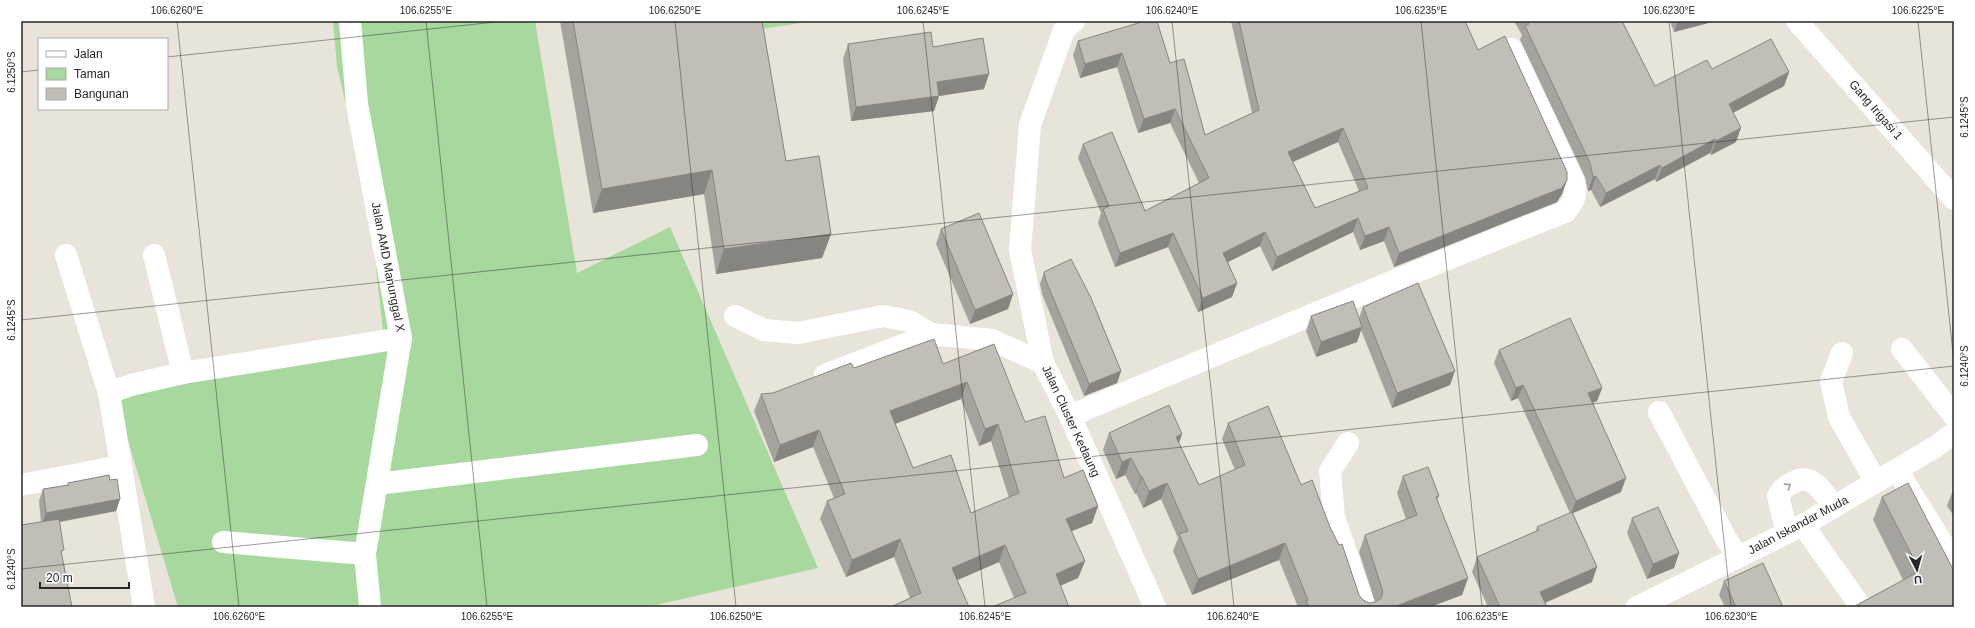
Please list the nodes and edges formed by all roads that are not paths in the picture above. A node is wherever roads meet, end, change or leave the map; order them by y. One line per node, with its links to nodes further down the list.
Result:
1 (350, 21): 10 (street, Jalan AMD Manunggal X)
2 (1074, 21): 13 (street, Jalan Cluster Kedaung)
3 (1797, 21): 5 (street, Gang Irigasi 1)
4 (1512, 49): 18 (street)
5 (1954, 199)
6 (66, 255): 16 (street)
7 (154, 255): 14 (street)
8 (735, 316): 9 (street)
9 (931, 334): 13 (street); 15 (street)
10 (402, 338): 14 (street); 26 (street, Jalan AMD Manunggal X)
11 (1902, 349): 19 (street)
12 (1842, 353): 25 (street)
13 (1043, 363): 18 (street, Jalan Cluster Kedaung)
14 (183, 373): 16 (street)
15 (806, 382)
16 (109, 393): 23 (street)
17 (1659, 412): 32 (street)
18 (1070, 416): 36 (street, Jalan Cluster Kedaung)
19 (1954, 416)
20 (1954, 433): 24 (street, Jalan Iskandar Muda)
21 (1348, 443): 37 (street)
22 (697, 445): 26 (street)
23 (122, 466): 27 (street); 34 (street)
24 (1897, 470): 25 (street, Jalan Iskandar Muda); 33 (street)
25 (1876, 482): 28 (street, Jalan Iskandar Muda)
26 (376, 484): 31 (street, Jalan AMD Manunggal X)
27 (21, 486)
28 (1834, 507): 29 (street, Jalan Iskandar Muda); 29 (street, one-way to 28)
29 (1795, 529): 32 (street, Jalan Iskandar Muda); 39 (street)
30 (222, 542): 31 (street)
31 (364, 554): 35 (street, Jalan AMD Manunggal X)
32 (1738, 557): 38 (street, Jalan Iskandar Muda)
33 (1954, 562)
34 (144, 607)
35 (370, 607)
36 (1155, 607)
37 (1365, 607)
38 (1637, 607)
39 (1861, 607)

